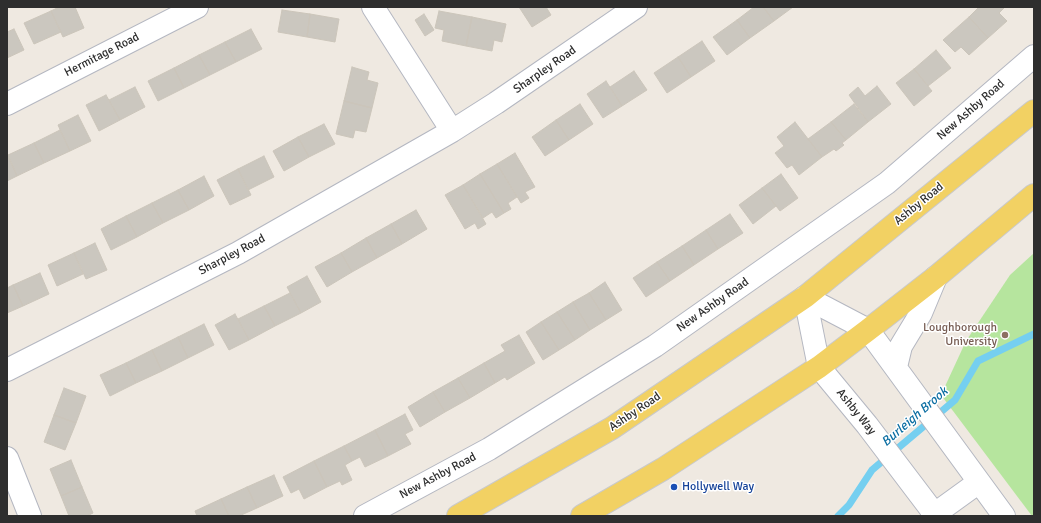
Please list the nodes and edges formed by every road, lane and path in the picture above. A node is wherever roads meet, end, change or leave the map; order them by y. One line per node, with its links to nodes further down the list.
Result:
1 (196, 7): 5 (street, Hermitage Road)
2 (373, 7): 7 (street)
3 (636, 7): 7 (street, Sharpley Road)
4 (1034, 56): 19 (street, New Ashby Road)
5 (7, 104)
6 (1034, 111): 10 (main road, Ashby Road)
7 (452, 131): 14 (street, Sharpley Road)
8 (1034, 194): 9 (main road)
9 (936, 277): 11 (main road); 13 (street)
10 (805, 297): 11 (street); 12 (street); 20 (main road, Ashby Road)
11 (868, 330): 12 (main road); 13 (street)
12 (819, 366): 18 (street, Ashby Way); 21 (main road)
13 (896, 367): 16 (street)
14 (7, 370)
15 (7, 458): 17 (street)
16 (978, 482): 18 (street); 22 (street)
17 (30, 515)
18 (934, 515)
19 (365, 516)
20 (458, 516)
21 (582, 516)
22 (1004, 516)

